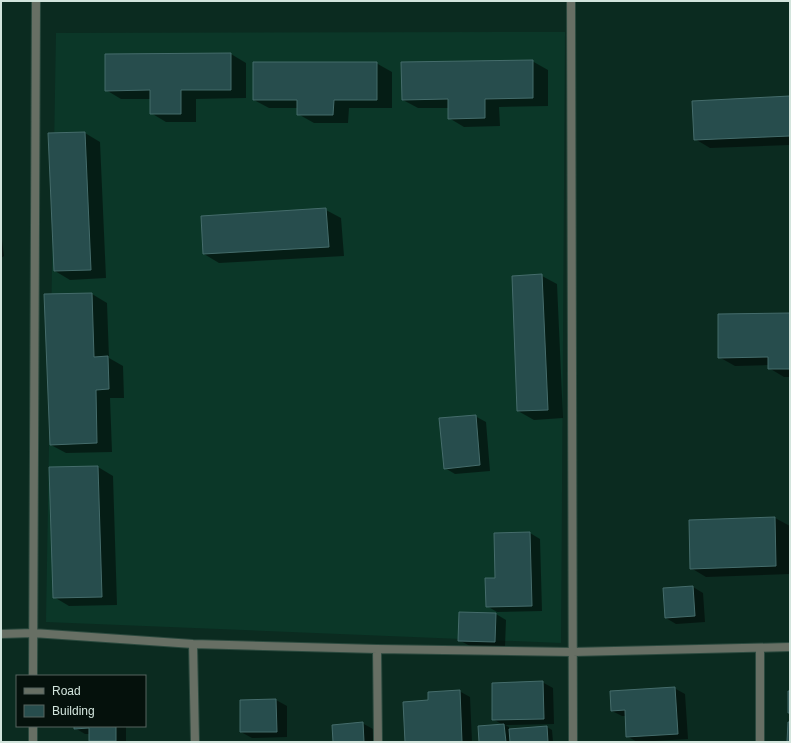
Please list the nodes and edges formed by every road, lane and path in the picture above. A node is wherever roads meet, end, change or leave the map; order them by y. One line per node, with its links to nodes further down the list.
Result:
1 (36, 1): 3 (street)
2 (571, 1): 9 (street)
3 (33, 633): 4 (street); 5 (street); 10 (street)
4 (1, 634)
5 (193, 644): 8 (street); 13 (street)
6 (790, 647): 7 (street)
7 (760, 648): 9 (street); 16 (street)
8 (377, 650): 9 (street); 14 (street)
9 (572, 652): 15 (street)
10 (33, 675)
11 (33, 727): 12 (street)
12 (33, 742)
13 (195, 742)
14 (378, 742)
15 (573, 742)
16 (760, 742)

